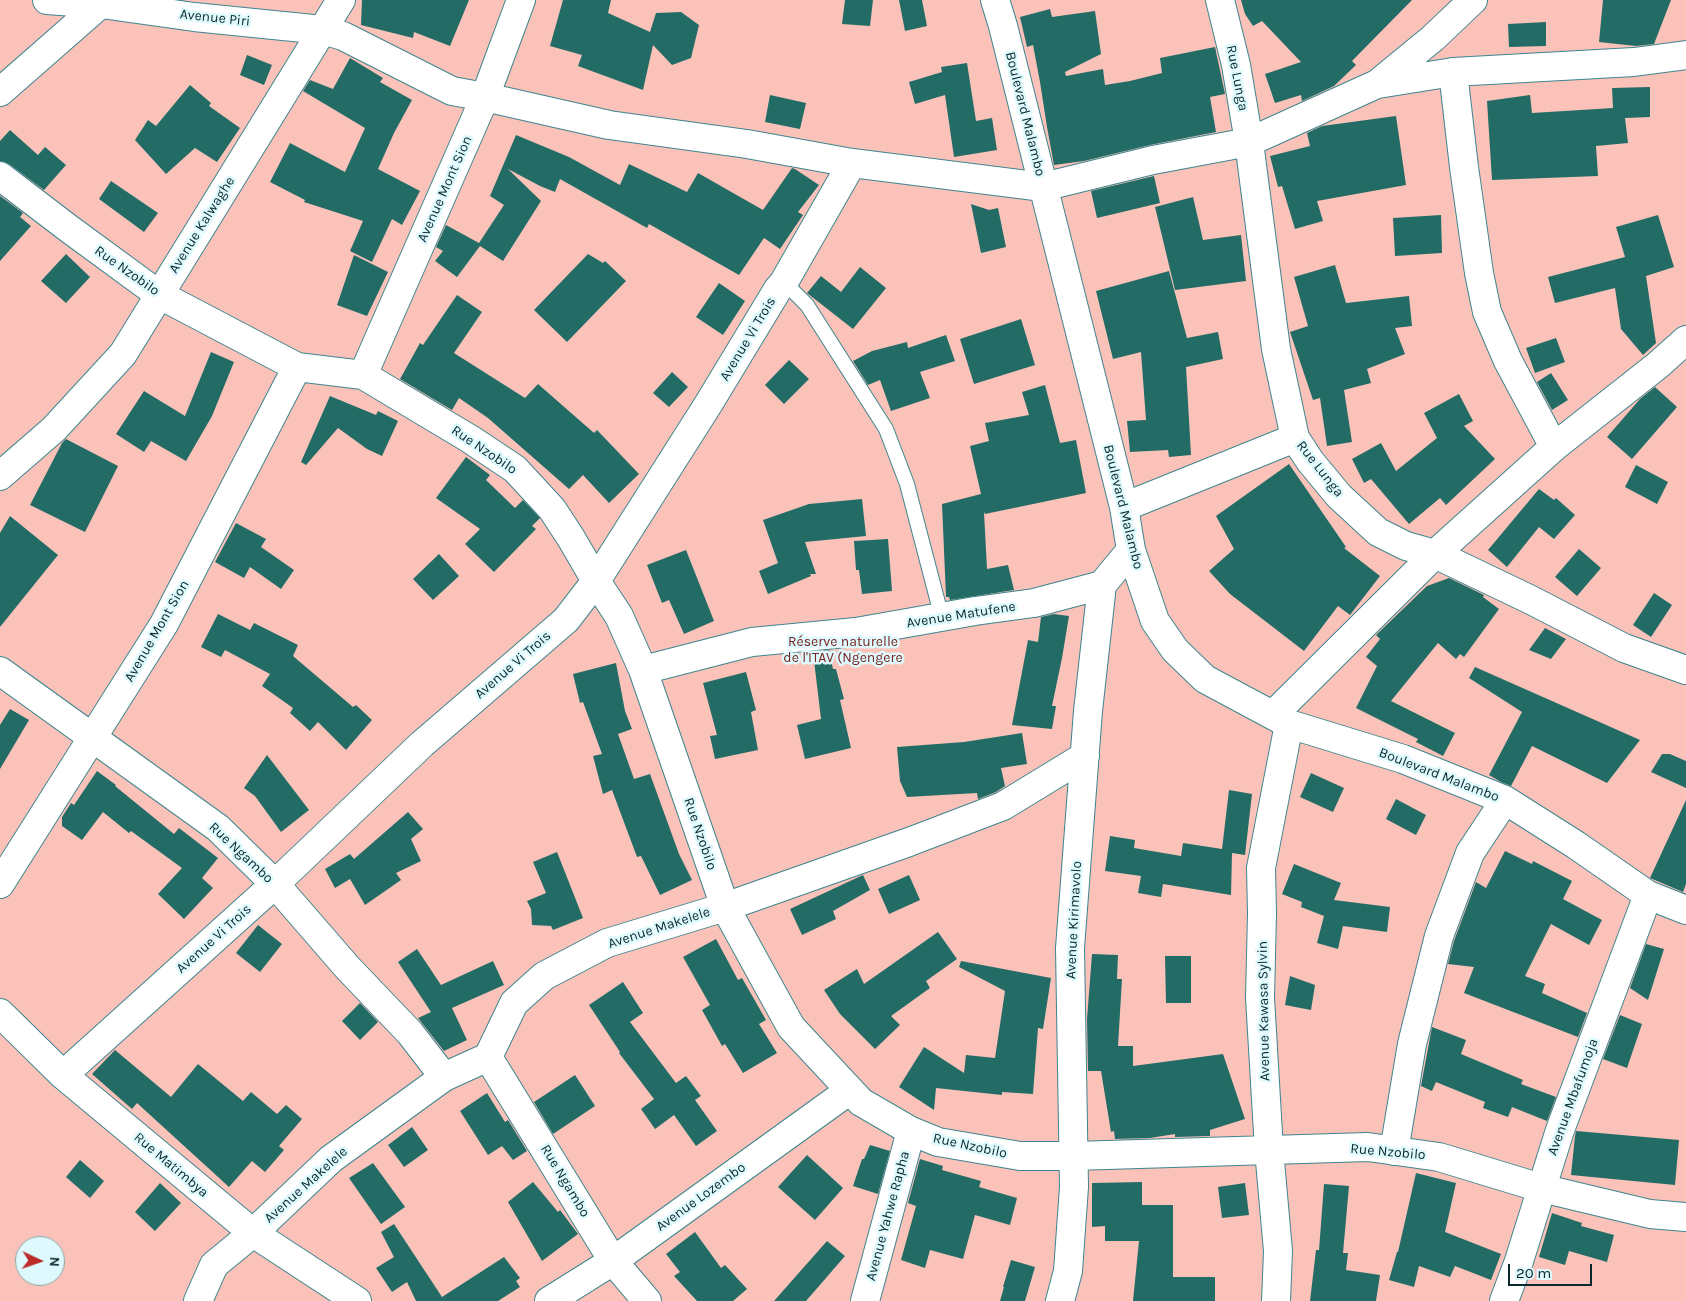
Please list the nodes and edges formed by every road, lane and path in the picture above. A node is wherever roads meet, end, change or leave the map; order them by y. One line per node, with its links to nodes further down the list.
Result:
1 (47, 0): 7 (street, Avenue Piri)
2 (340, 0): 8 (street, Avenue Kalwaghe)
3 (521, 0): 13 (street, Avenue Mont Sion)
4 (995, 0): 17 (street, Boulevard Malambo)
5 (1220, 0): 14 (street, Rue Lunga)
6 (1473, 0): 11 (street)
7 (103, 1): 8 (street, Avenue Piri); 12 (street)
8 (323, 30): 13 (street, Avenue Piri); 19 (street, Avenue Kalwaghe)
9 (1686, 56): 10 (street)
10 (1453, 72): 11 (street); 24 (street)
11 (1377, 84): 14 (street)
12 (0, 92)
13 (485, 97): 15 (street, Avenue Piri); 22 (street, Avenue Mont Sion)
14 (1249, 142): 17 (street); 23 (street, Rue Lunga)
15 (852, 162): 17 (street, Avenue Piri); 18 (street, Avenue Vi Trois)
16 (0, 176): 19 (street, Rue Nzobilo)
17 (1043, 187): 26 (street, Boulevard Malambo)
18 (784, 282): 29 (street, Avenue Vi Trois); 31 (lane)
19 (158, 294): 21 (street, Rue Nzobilo); 25 (street, Avenue Kalwaghe)
20 (1686, 340): 24 (street)
21 (296, 367): 22 (street, Rue Nzobilo); 36 (street, Avenue Mont Sion)
22 (363, 375): 29 (street, Rue Nzobilo)
23 (1295, 438): 26 (street); 28 (street, Rue Lunga)
24 (1554, 447): 28 (street)
25 (0, 476)
26 (1124, 508): 27 (street, Boulevard Malambo)
27 (1131, 550): 30 (street); 35 (street, Boulevard Malambo)
28 (1435, 554): 33 (street, Rue Lunga); 35 (street)
29 (596, 581): 32 (street, Rue Nzobilo); 40 (street, Avenue Vi Trois)
30 (1102, 584): 31 (street, Avenue Matufene); 37 (street, Avenue Kirimavolo)
31 (942, 618): 32 (street, Avenue Matufene)
32 (643, 670): 42 (street, Rue Nzobilo)
33 (1686, 670)
34 (0, 672): 36 (street, Rue Ngambo)
35 (1281, 720): 38 (street, Boulevard Malambo); 50 (street, Avenue Kawasa Sylvin)
36 (93, 737): 39 (street, Avenue Mont Sion); 40 (street, Rue Ngambo)
37 (1085, 756): 42 (street, Avenue Makelele); 52 (street, Avenue Kirimavolo)
38 (1505, 800): 41 (street, Boulevard Malambo); 51 (street)
39 (0, 884)
40 (275, 884): 46 (street, Avenue Vi Trois); 47 (street, Rue Ngambo)
41 (1648, 895): 43 (street, Boulevard Malambo); 53 (street, Avenue Mbafumoja)
42 (725, 907): 45 (street, Avenue Makelele); 48 (street, Rue Nzobilo)
43 (1686, 910)
44 (0, 1013): 46 (street, Rue Matimbya)
45 (488, 1057): 47 (street, Avenue Makelele); 56 (street, Rue Ngambo)
46 (63, 1075): 55 (street, Rue Matimbya)
47 (444, 1077): 55 (street, Avenue Makelele)
48 (850, 1090): 49 (street, Rue Nzobilo); 56 (street, Avenue Lozembo)
49 (911, 1131): 52 (street, Rue Nzobilo); 61 (street, Avenue Yahwe Rapha)
50 (1269, 1150): 51 (street, Rue Nzobilo); 52 (street, Rue Nzobilo); 63 (street, Avenue Kawasa Sylvin)
51 (1394, 1151): 53 (street, Rue Nzobilo)
52 (1074, 1156): 62 (street, Avenue Kirimavolo)
53 (1541, 1188): 54 (street, Rue Nzobilo); 64 (street, Avenue Mbafumoja)
54 (1686, 1217)
55 (254, 1233): 57 (street, Avenue Makelele); 58 (street, Rue Matimbya)
56 (613, 1260): 59 (street, Avenue Lozembo); 60 (street, Rue Ngambo)
57 (198, 1301)
58 (356, 1301)
59 (549, 1301)
60 (648, 1301)
61 (865, 1301)
62 (1060, 1301)
63 (1276, 1301)
64 (1504, 1301)

